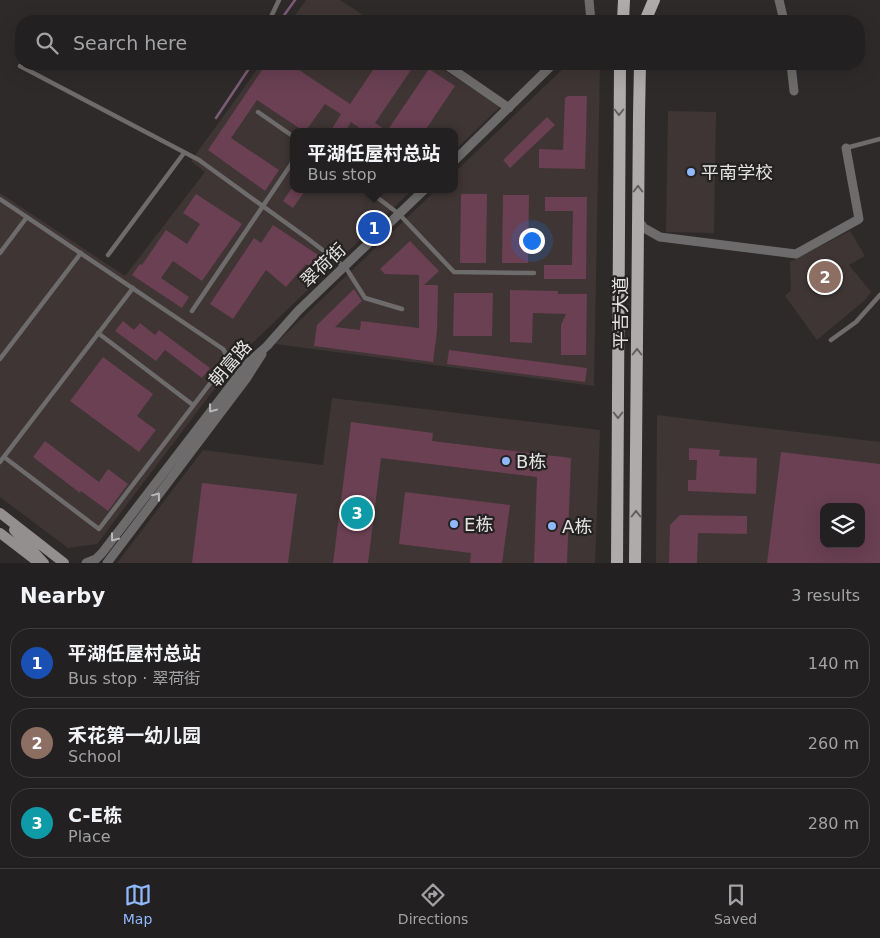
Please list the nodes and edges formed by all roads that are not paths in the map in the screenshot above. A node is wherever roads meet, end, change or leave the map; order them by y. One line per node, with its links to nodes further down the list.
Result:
1 (279, 0): 7 (lane)
2 (589, 0): 8 (street)
3 (624, 0): 9 (main road)
4 (643, 0): 10 (main road)
5 (654, 0): 11 (main road)
6 (779, 0): 12 (street)
7 (272, 15)
8 (591, 15)
9 (623, 15)
10 (644, 15)
11 (647, 15)
12 (783, 15)
13 (28, 70): 25 (lane)
14 (454, 70): 20 (street)
15 (548, 70): 20 (street)
16 (620, 70): 60 (main road, 平吉大道, one-way to 60)
17 (640, 70): 34 (main road, 平吉大道, one-way to 17)
18 (791, 70): 19 (street)
19 (794, 91)
20 (509, 108): 26 (street)
21 (258, 112): 22 (lane)
22 (290, 134)
23 (880, 139): 24 (lane)
24 (846, 148): 35 (street)
25 (184, 153): 31 (lane); 39 (lane)
26 (458, 157)
27 (290, 166): 31 (lane)
28 (371, 193): 32 (lane)
29 (421, 193): 32 (street, 翠荷街)
30 (0, 199): 33 (lane)
31 (263, 206): 40 (lane); 45 (lane)
32 (399, 214): 40 (street, 翠荷街); 41 (lane)
33 (27, 217): 37 (lane); 38 (lane)
34 (638, 220): 35 (street); 36 (main road, 平吉大道)
35 (660, 238): 36 (street)
36 (638, 252): 61 (main road, 平吉大道, one-way to 36)
37 (0, 253)
38 (81, 253): 42 (lane); 49 (lane)
39 (108, 255)
40 (344, 267): 44 (lane); 48 (street, 翠荷街)
41 (534, 273)
42 (133, 288): 46 (lane); 50 (lane)
43 (880, 295): 47 (lane)
44 (402, 309)
45 (192, 311)
46 (98, 333): 50 (lane); 51 (lane)
47 (831, 340)
48 (267, 346): 58 (street, 朝富路, one-way to 58); 59 (street, 朝富路, one-way to 48)
49 (0, 359)
50 (193, 405): 51 (lane)
51 (4, 457): 52 (lane)
52 (0, 462)
53 (0, 514): 55 (main road); 57 (main road)
54 (0, 533): 56 (main road)
55 (65, 562)
56 (39, 563)
57 (44, 563)
58 (86, 563)
59 (107, 563)
60 (617, 563)
61 (635, 563)

